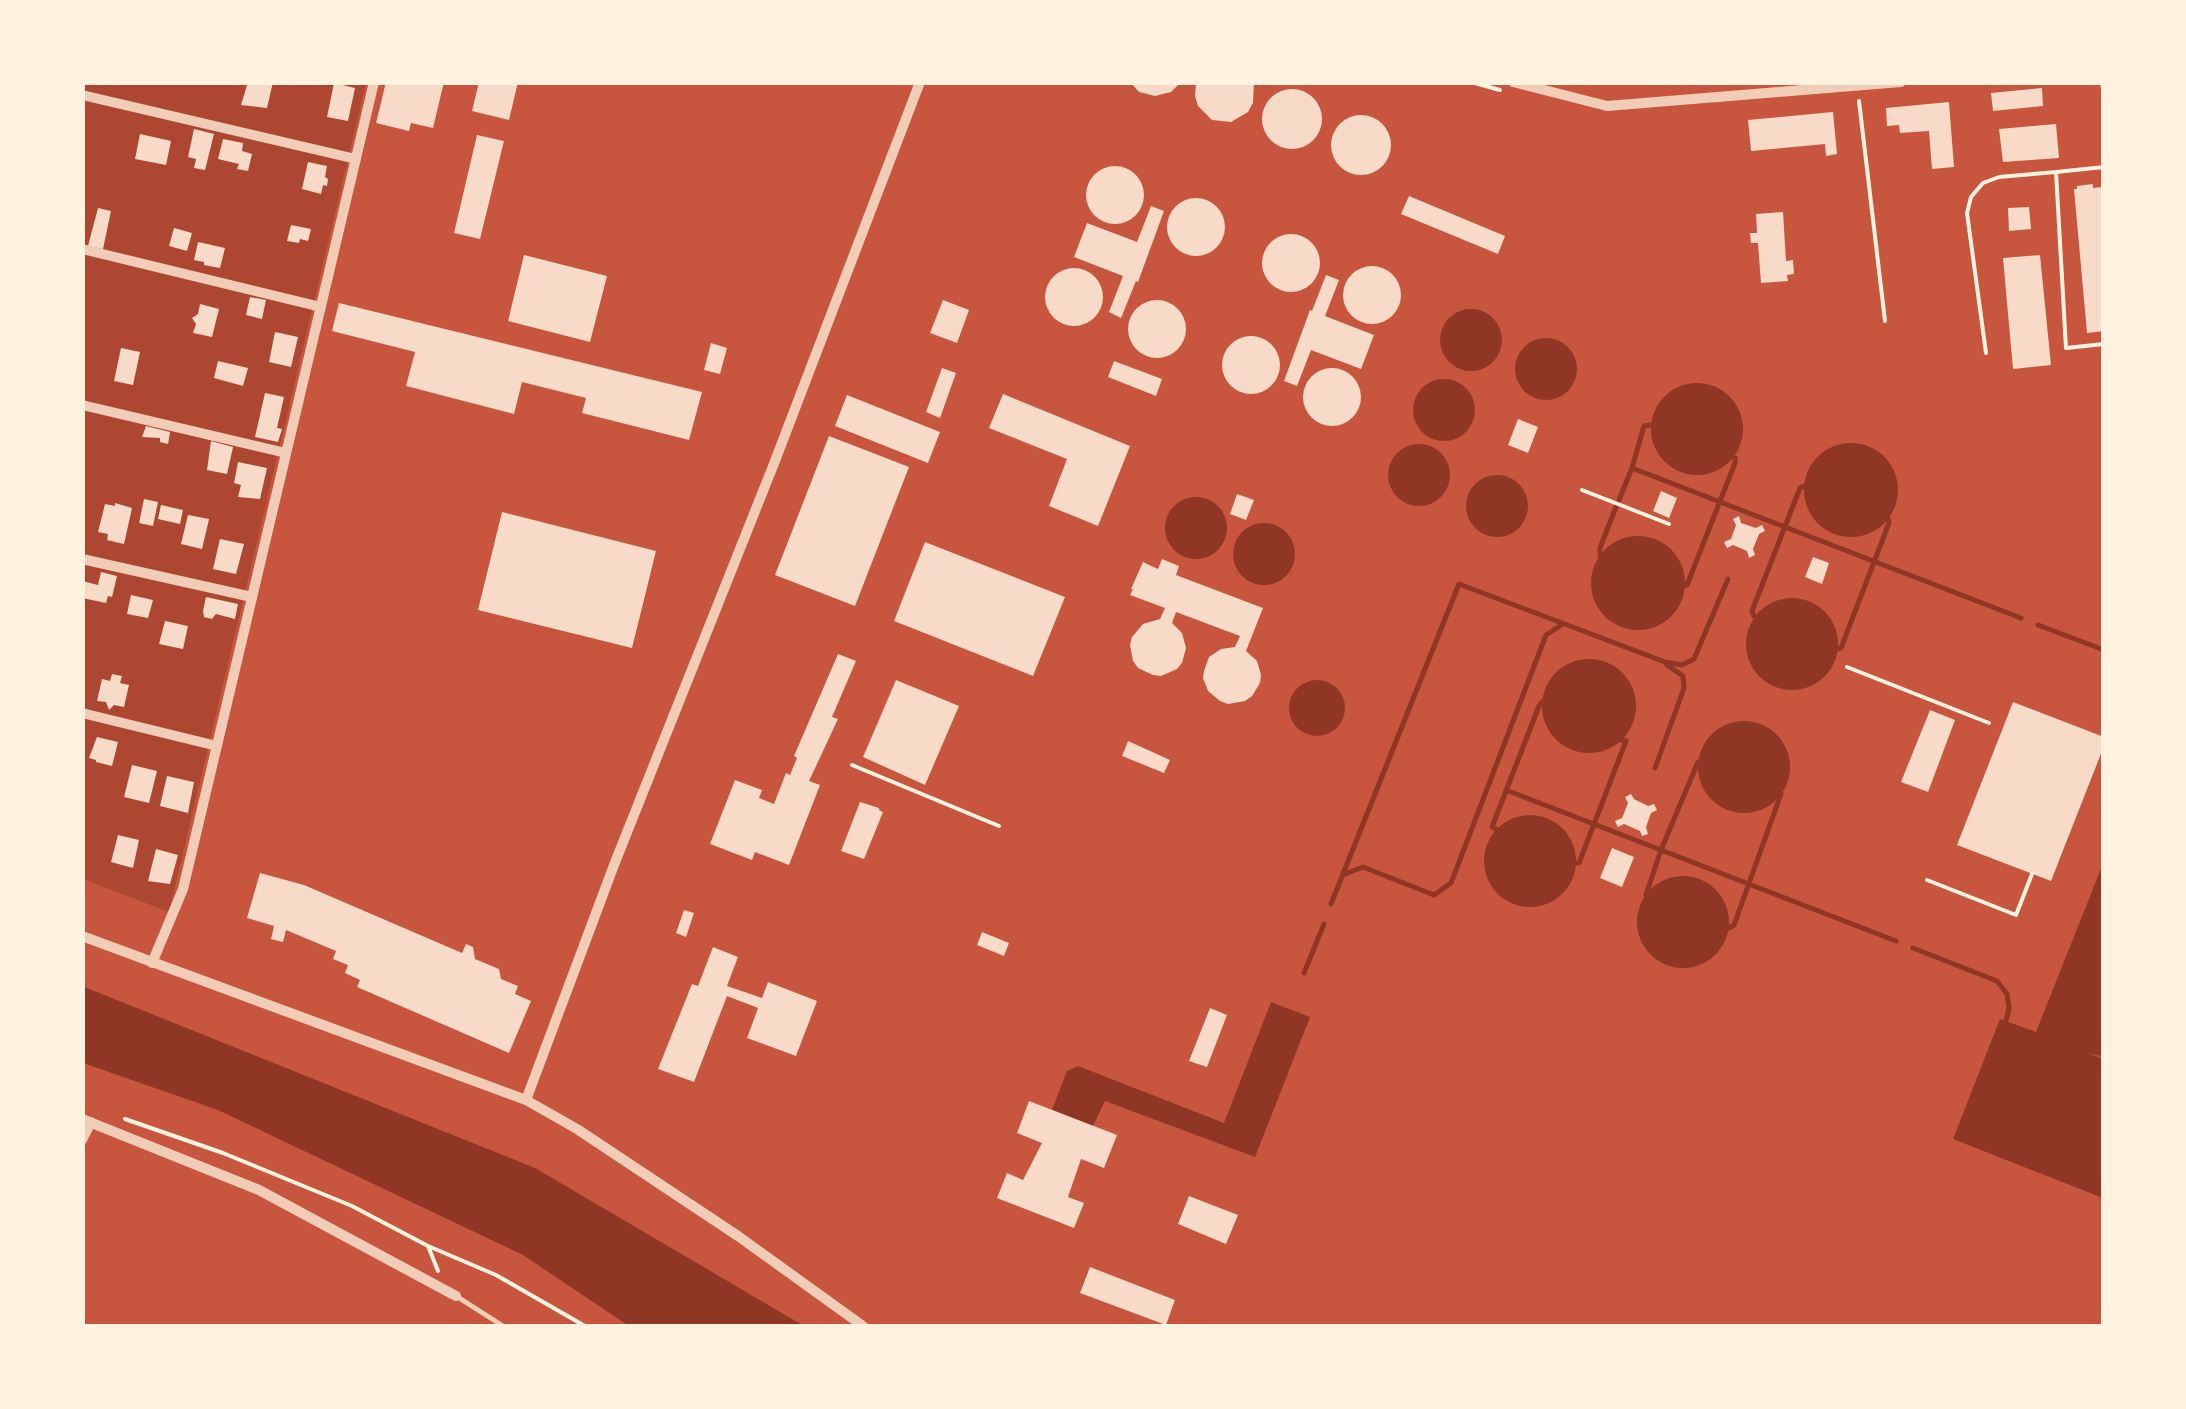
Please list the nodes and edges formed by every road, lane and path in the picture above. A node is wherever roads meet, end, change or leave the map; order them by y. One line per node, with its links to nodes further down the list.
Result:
1 (374, 82): 9 (street)
2 (920, 82): 33 (street)
3 (1513, 82): 6 (street)
4 (1901, 82): 6 (street)
5 (2102, 82): 8 (path)
6 (1857, 86): 14 (path)
7 (82, 95): 9 (street)
8 (2104, 96)
9 (356, 159): 13 (street)
10 (2104, 167): 11 (path)
11 (2056, 172): 15 (path); 16 (path)
12 (82, 250): 13 (street)
13 (320, 307): 18 (street)
14 (1885, 320)
15 (2104, 344)
16 (1986, 353)
17 (82, 405): 18 (street)
18 (286, 453): 22 (street)
19 (1582, 490): 20 (path)
20 (1669, 524)
21 (82, 559): 22 (street)
22 (252, 597): 26 (street)
23 (1847, 667): 25 (path)
24 (82, 713): 26 (street)
25 (1989, 723)
26 (217, 746): 32 (street)
27 (852, 765): 28 (path)
28 (999, 826)
29 (2032, 874): 30 (path)
30 (1927, 880)
31 (82, 936): 32 (street)
32 (152, 963): 33 (street)
33 (526, 1100): 41 (street)
34 (118, 1117): 37 (path)
35 (87, 1121): 36 (street); 38 (street)
36 (82, 1140)
37 (428, 1246): 38 (path); 40 (path)
38 (451, 1293): 39 (lane)
39 (503, 1326)
40 (585, 1326)
41 (863, 1326)

